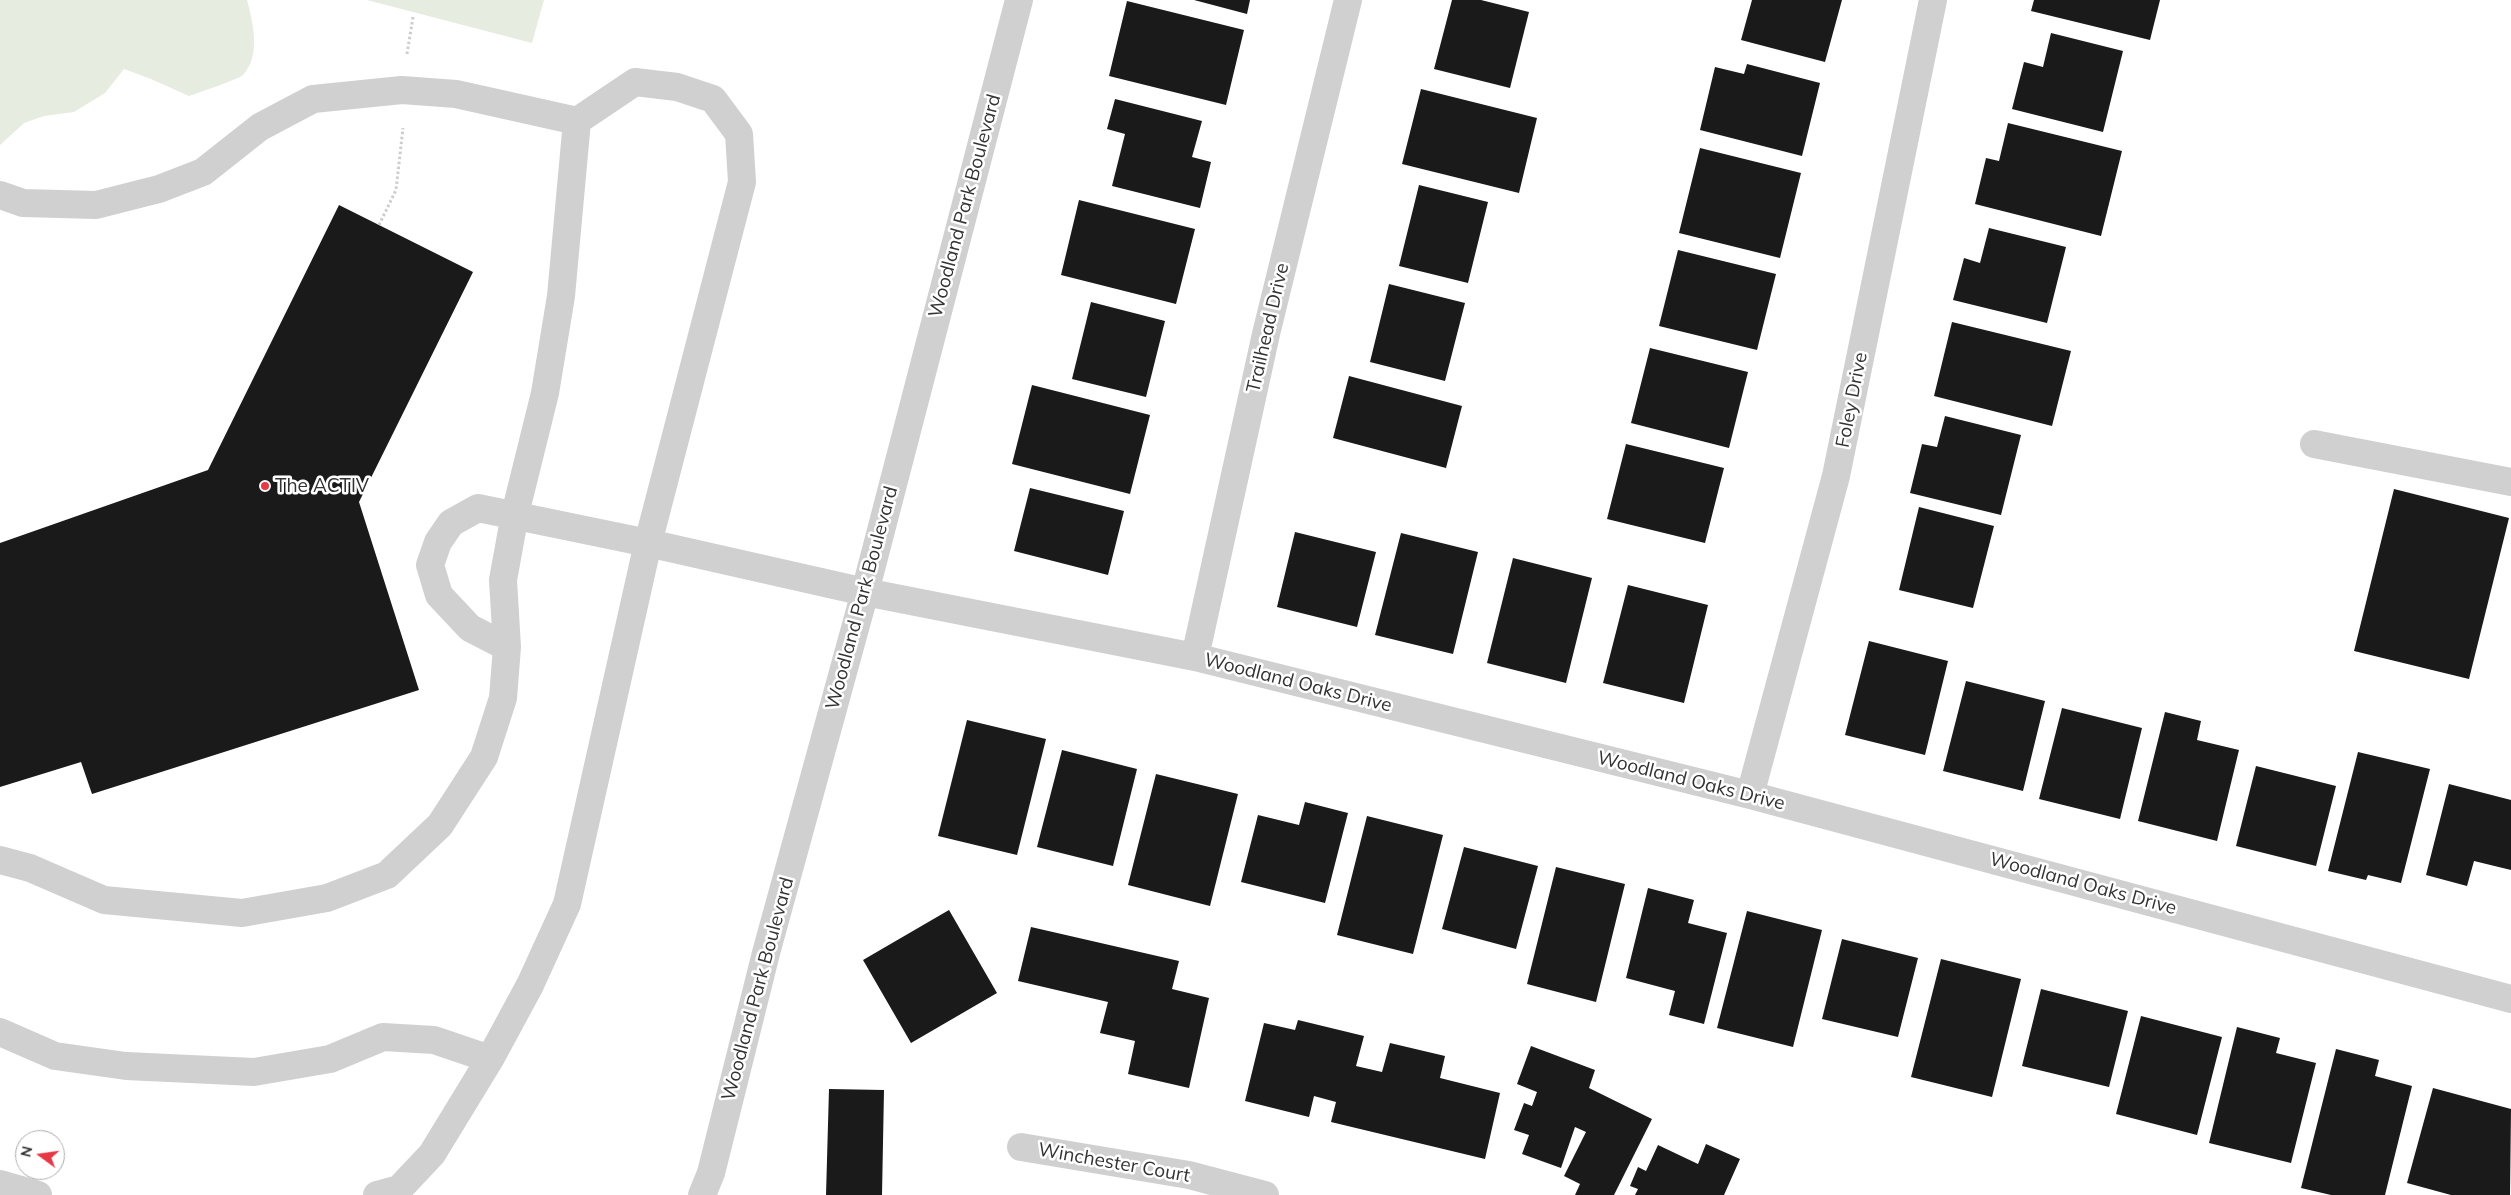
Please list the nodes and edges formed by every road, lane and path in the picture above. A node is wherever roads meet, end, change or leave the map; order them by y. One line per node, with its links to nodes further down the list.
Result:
1 (1018, 0): 10 (street, Woodland Park Boulevard)
2 (1348, 0): 12 (street, Trailhead Drive)
3 (1933, 0): 13 (street, Foley Drive)
4 (577, 121): 5 (street); 8 (street); 9 (street)
5 (0, 195)
6 (2314, 444): 7 (street)
7 (2511, 482)
8 (515, 514): 9 (street, Woodland Oaks Drive); 11 (street); 11 (street, Woodland Oaks Drive)
9 (648, 543): 10 (street, Woodland Oaks Drive); 17 (street)
10 (865, 592): 12 (street, Woodland Oaks Drive); 22 (street, Woodland Park Boulevard)
11 (507, 647): 14 (street)
12 (1195, 657): 13 (street, Woodland Oaks Drive)
13 (1750, 795): 15 (street, Woodland Oaks Drive)
14 (0, 860)
15 (2511, 999)
16 (0, 1032): 17 (street)
17 (490, 1059): 21 (street)
18 (1021, 1147): 23 (street, Winchester Court)
19 (0, 1184): 20 (street)
20 (38, 1195)
21 (377, 1195)
22 (702, 1195)
23 (1265, 1195)

